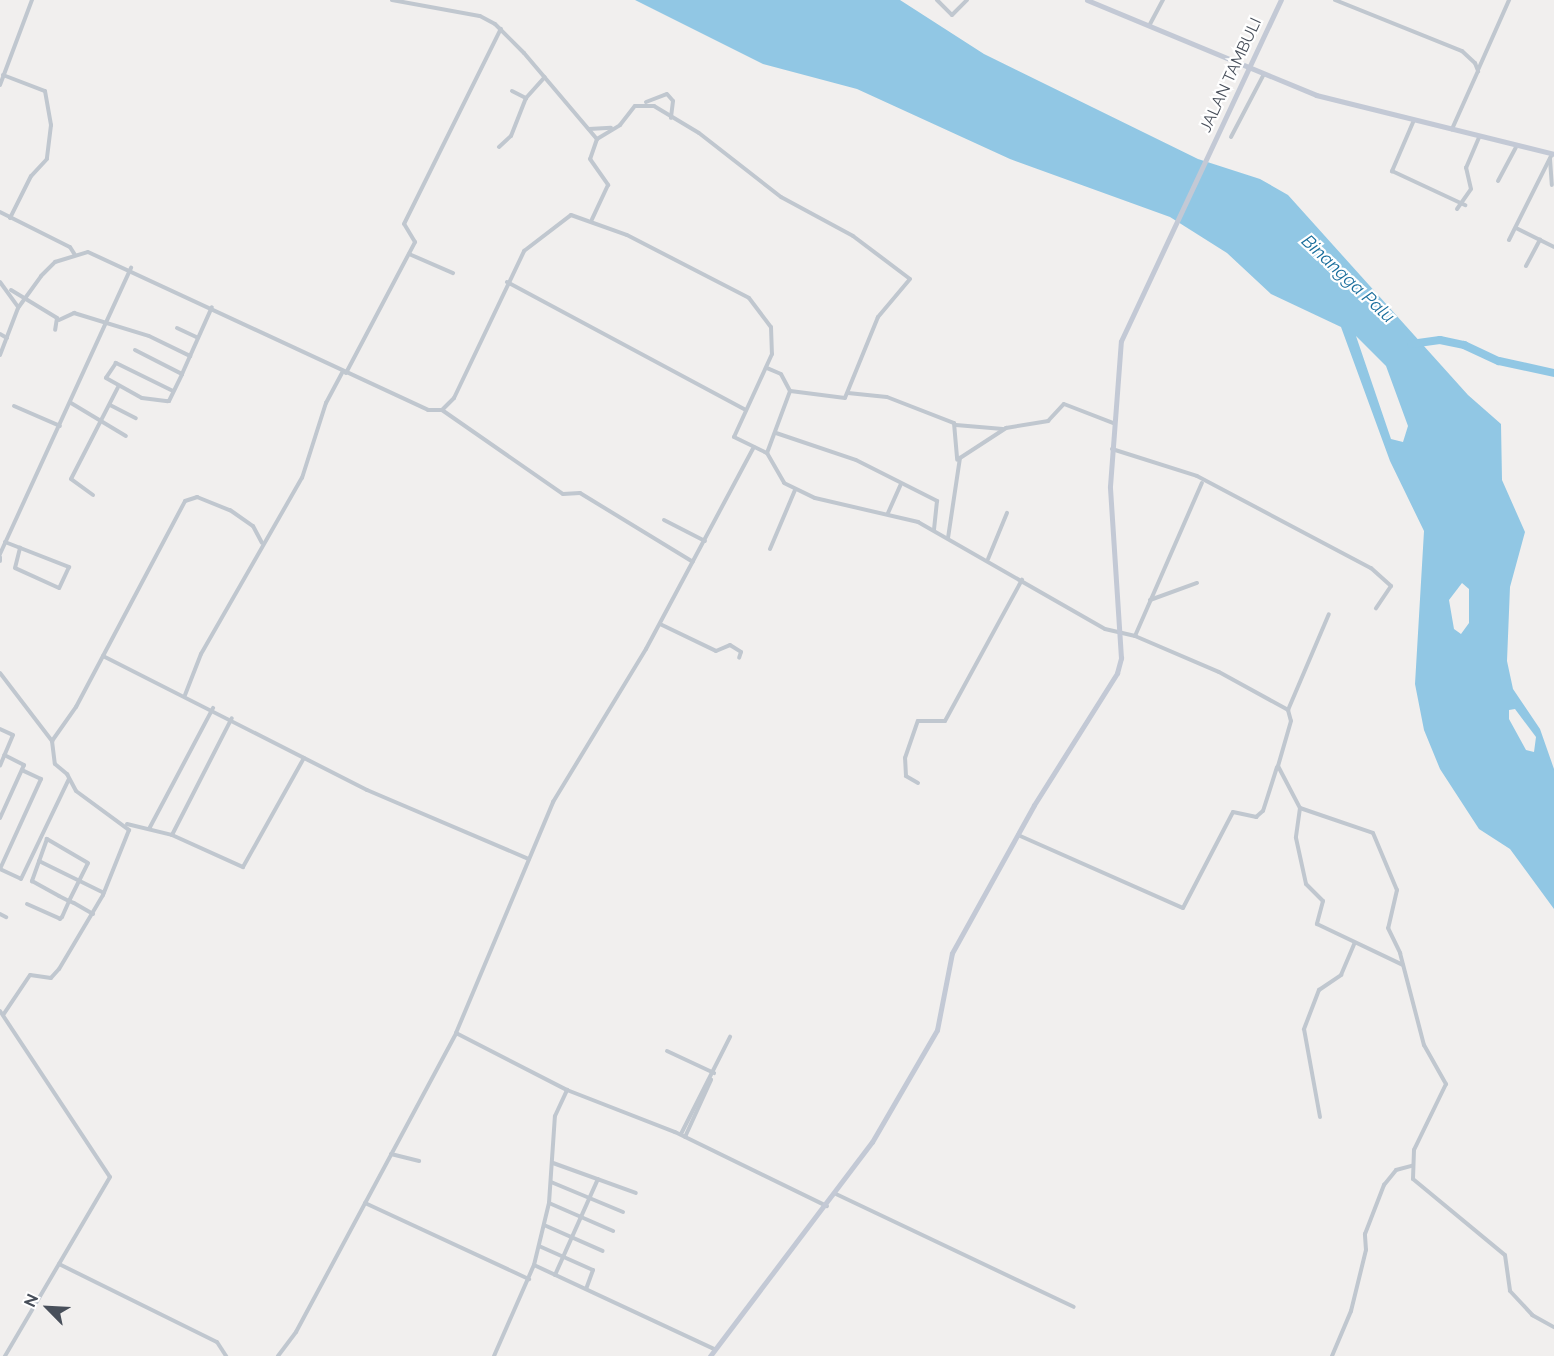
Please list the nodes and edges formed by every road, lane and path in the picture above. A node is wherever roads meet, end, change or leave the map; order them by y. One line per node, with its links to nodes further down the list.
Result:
1 (32, 0): 15 (street)
2 (392, 0): 11 (street)
3 (937, 0): 4 (street)
4 (967, 0)
5 (1087, 0): 10 (street)
6 (1163, 0): 10 (street)
7 (1281, 0): 12 (street, JALAN TAMBULI)
8 (1335, 0): 13 (street)
9 (1509, 0): 13 (street)
10 (1149, 27): 12 (street)
11 (501, 29): 16 (street); 43 (street)
12 (1249, 69): 14 (street); 77 (street, JALAN TAMBULI)
13 (1478, 70): 25 (street)
14 (1264, 74): 22 (street); 27 (street)
15 (3, 75): 17 (street); 37 (street)
16 (545, 77): 19 (street); 24 (street)
17 (0, 85)
18 (512, 91): 19 (street)
19 (526, 99): 29 (street)
20 (645, 103): 21 (street); 21 (street); 23 (street)
21 (671, 118): 70 (street)
22 (1414, 120): 25 (street); 34 (street)
23 (612, 128): 24 (street); 28 (street)
24 (588, 129): 28 (street)
25 (1451, 130): 26 (street)
26 (1479, 136): 30 (street); 34 (street)
27 (1231, 137)
28 (597, 139): 38 (street)
29 (499, 147)
30 (1516, 147): 31 (street); 32 (street)
31 (1552, 156): 33 (street); 39 (street)
32 (1498, 181)
33 (1552, 185)
34 (1465, 205): 35 (street)
35 (1457, 209)
36 (0, 212): 37 (street)
37 (10, 218): 44 (street)
38 (592, 220): 49 (street); 64 (street)
39 (1516, 228): 40 (street); 41 (street)
40 (1509, 240)
41 (1540, 240): 42 (street); 45 (street)
42 (1554, 247)
43 (409, 254): 47 (street); 65 (street)
44 (75, 255): 46 (street); 51 (street)
45 (1526, 266)
46 (131, 268): 52 (street); 55 (street)
47 (453, 273)
48 (0, 282): 50 (street)
49 (507, 282): 74 (street); 75 (street)
50 (11, 290): 51 (street); 53 (street)
51 (25, 299): 53 (street); 54 (street)
52 (212, 307): 60 (street); 65 (street)
53 (18, 308): 59 (street)
54 (59, 320): 55 (street); 57 (street)
55 (105, 326): 63 (street); 71 (street)
56 (177, 328): 60 (street)
57 (55, 330)
58 (0, 334): 59 (street)
59 (7, 338): 62 (street)
60 (198, 338): 63 (street)
61 (135, 350): 66 (street)
62 (0, 355)
63 (190, 356): 66 (street)
64 (767, 368): 69 (street); 75 (street)
65 (344, 372): 74 (street); 99 (street)
66 (182, 374): 68 (street)
67 (118, 387): 68 (street); 68 (street); 72 (street)
68 (173, 391)
69 (790, 391): 70 (street); 82 (street)
70 (848, 393): 79 (street)
71 (71, 404): 78 (street); 80 (street)
72 (110, 405): 76 (street); 78 (street)
73 (14, 406): 80 (street)
74 (442, 410): 104 (street)
75 (746, 410): 84 (street)
76 (136, 418)
77 (1113, 423): 81 (street); 85 (street, JALAN TAMBULI)
78 (102, 424): 83 (street); 91 (street)
79 (956, 425): 81 (street); 87 (street)
80 (60, 426): 98 (street)
81 (1004, 429): 87 (street)
82 (776, 433): 86 (street); 89 (street)
83 (126, 436)
84 (754, 447): 86 (street); 97 (street)
85 (1111, 448): 88 (street); 111 (street, JALAN TAMBULI)
86 (767, 453): 90 (street)
87 (957, 461): 96 (street)
88 (1202, 483): 107 (street); 108 (street)
89 (900, 486): 92 (street); 95 (street)
90 (795, 490): 92 (street); 101 (street)
91 (93, 495)
92 (888, 513): 95 (street)
93 (1007, 513): 103 (street)
94 (664, 520): 97 (street)
95 (934, 530): 96 (street)
96 (948, 538): 103 (street)
97 (705, 541): 104 (street)
98 (5, 542): 100 (street); 102 (street)
99 (262, 543): 113 (street); 116 (street)
100 (20, 548): 100 (street)
101 (770, 549)
102 (0, 557)
103 (988, 559): 105 (street)
104 (693, 562): 110 (street)
105 (1022, 580): 111 (street); 128 (street)
106 (1197, 583): 107 (street)
107 (1149, 600): 112 (street)
108 (1376, 608)
109 (1329, 614): 118 (street)
110 (660, 624): 114 (street); 135 (street)
111 (1118, 630): 112 (street); 134 (street, JALAN TAMBULI)
112 (1135, 636): 118 (street)
113 (103, 656): 116 (street); 121 (street)
114 (739, 658)
115 (0, 673): 121 (street)
116 (185, 695): 117 (street)
117 (213, 708): 119 (street); 132 (street)
118 (1288, 710): 125 (street)
119 (232, 718): 123 (street); 133 (street)
120 (0, 729): 122 (street)
121 (52, 741): 127 (street)
122 (4, 755): 124 (street); 126 (street)
123 (304, 758): 133 (street); 135 (street)
124 (0, 765)
125 (1278, 766): 129 (street); 134 (street)
126 (22, 770): 130 (street); 137 (street)
127 (69, 778): 131 (street); 137 (street)
128 (918, 783)
129 (1300, 808): 145 (street); 146 (street)
130 (0, 818)
131 (127, 824): 132 (street); 139 (street)
132 (149, 829): 133 (street)
133 (172, 835)
134 (1018, 835): 163 (street, JALAN TAMBULI)
135 (529, 860): 149 (street)
136 (39, 861): 138 (street); 138 (street); 140 (street)
137 (0, 869)
138 (79, 880): 139 (street); 140 (street)
139 (104, 893): 143 (street)
140 (69, 901): 141 (street); 143 (street)
141 (27, 904)
142 (0, 914): 144 (street)
143 (93, 914): 148 (street)
144 (6, 917)
145 (1354, 944): 146 (street); 154 (street)
146 (1404, 966): 159 (street)
147 (0, 1011): 148 (street)
148 (3, 1015): 176 (street)
149 (456, 1033): 153 (street); 156 (street)
150 (730, 1037): 152 (street)
151 (667, 1052): 152 (street)
152 (714, 1073): 155 (street)
153 (567, 1090): 155 (street); 158 (street)
154 (1320, 1117)
155 (683, 1136): 167 (street)
156 (391, 1154): 157 (street); 165 (street)
157 (419, 1161)
158 (553, 1163): 160 (street); 161 (street)
159 (1411, 1166): 182 (street); 189 (street)
160 (598, 1179): 162 (street); 164 (street)
161 (551, 1182): 164 (street); 166 (street)
162 (636, 1194)
163 (836, 1194): 167 (street, JALAN TAMBULI); 181 (street)
164 (589, 1198): 168 (street); 169 (street)
165 (365, 1203): 179 (street); 186 (street)
166 (549, 1203): 169 (street); 170 (street)
167 (827, 1206): 183 (street, JALAN TAMBULI)
168 (622, 1212)
169 (581, 1217): 171 (street); 172 (street)
170 (544, 1225): 172 (street); 173 (street)
171 (613, 1231)
172 (572, 1237): 174 (street); 175 (street)
173 (539, 1246): 175 (street); 177 (street)
174 (603, 1251)
175 (563, 1257): 178 (street); 180 (street)
176 (59, 1263): 184 (street); 185 (street)
177 (534, 1265): 178 (street); 179 (street)
178 (555, 1275): 180 (street)
179 (529, 1279): 187 (street)
180 (586, 1289): 183 (street)
181 (1074, 1307)
182 (1554, 1327)
183 (714, 1349): 188 (street, JALAN TAMBULI)
184 (5, 1356)
185 (226, 1356)
186 (278, 1356)
187 (494, 1356)
188 (710, 1356)
189 (1332, 1356)

